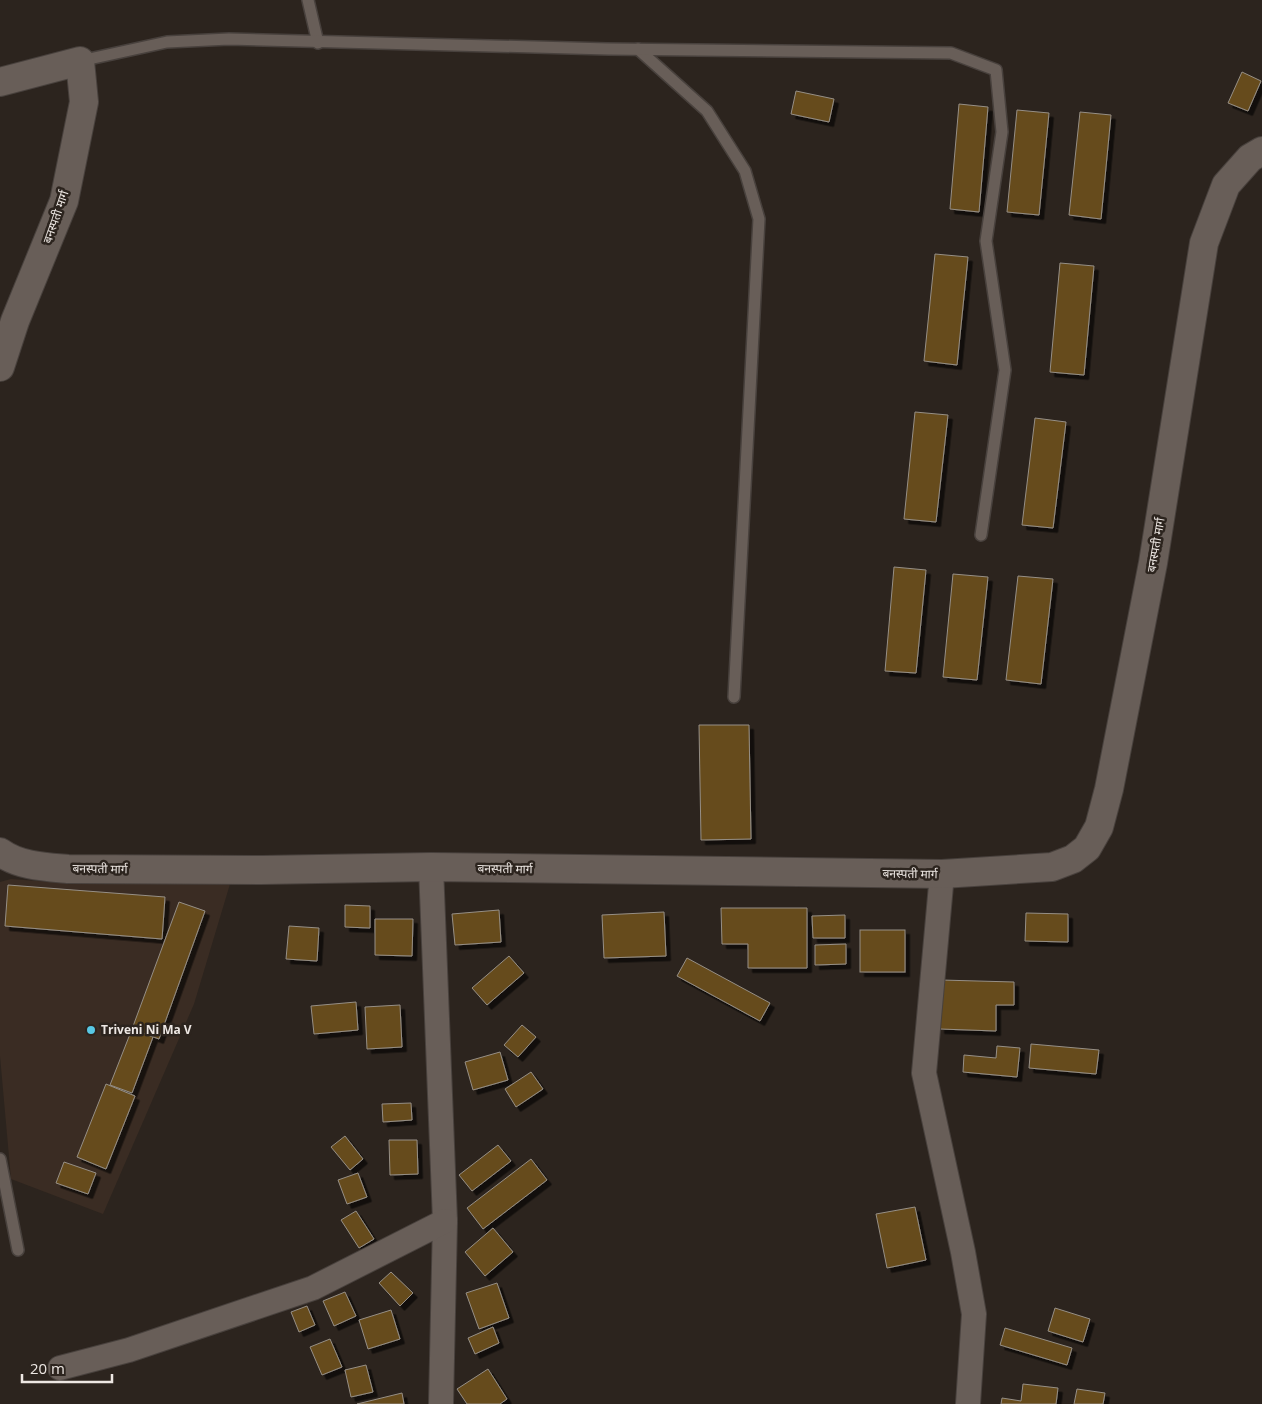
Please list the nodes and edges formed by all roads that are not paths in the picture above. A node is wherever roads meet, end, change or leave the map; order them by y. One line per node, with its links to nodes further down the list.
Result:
1 (308, 0): 2 (lane)
2 (318, 43): 3 (lane); 4 (lane)
3 (638, 49): 8 (lane); 9 (lane)
4 (80, 61): 5 (street); 7 (street, बनस्पती मार्ग)
5 (0, 82)
6 (1262, 151): 12 (street, बनस्पती मार्ग)
7 (0, 367)
8 (981, 535)
9 (734, 697)
10 (0, 852): 11 (street, बनस्पती मार्ग)
11 (431, 867): 12 (street, बनस्पती मार्ग); 14 (street)
12 (942, 874): 18 (street)
13 (0, 1159): 15 (lane)
14 (445, 1221): 16 (street); 17 (street)
15 (18, 1250)
16 (60, 1368)
17 (441, 1404)
18 (968, 1404)

